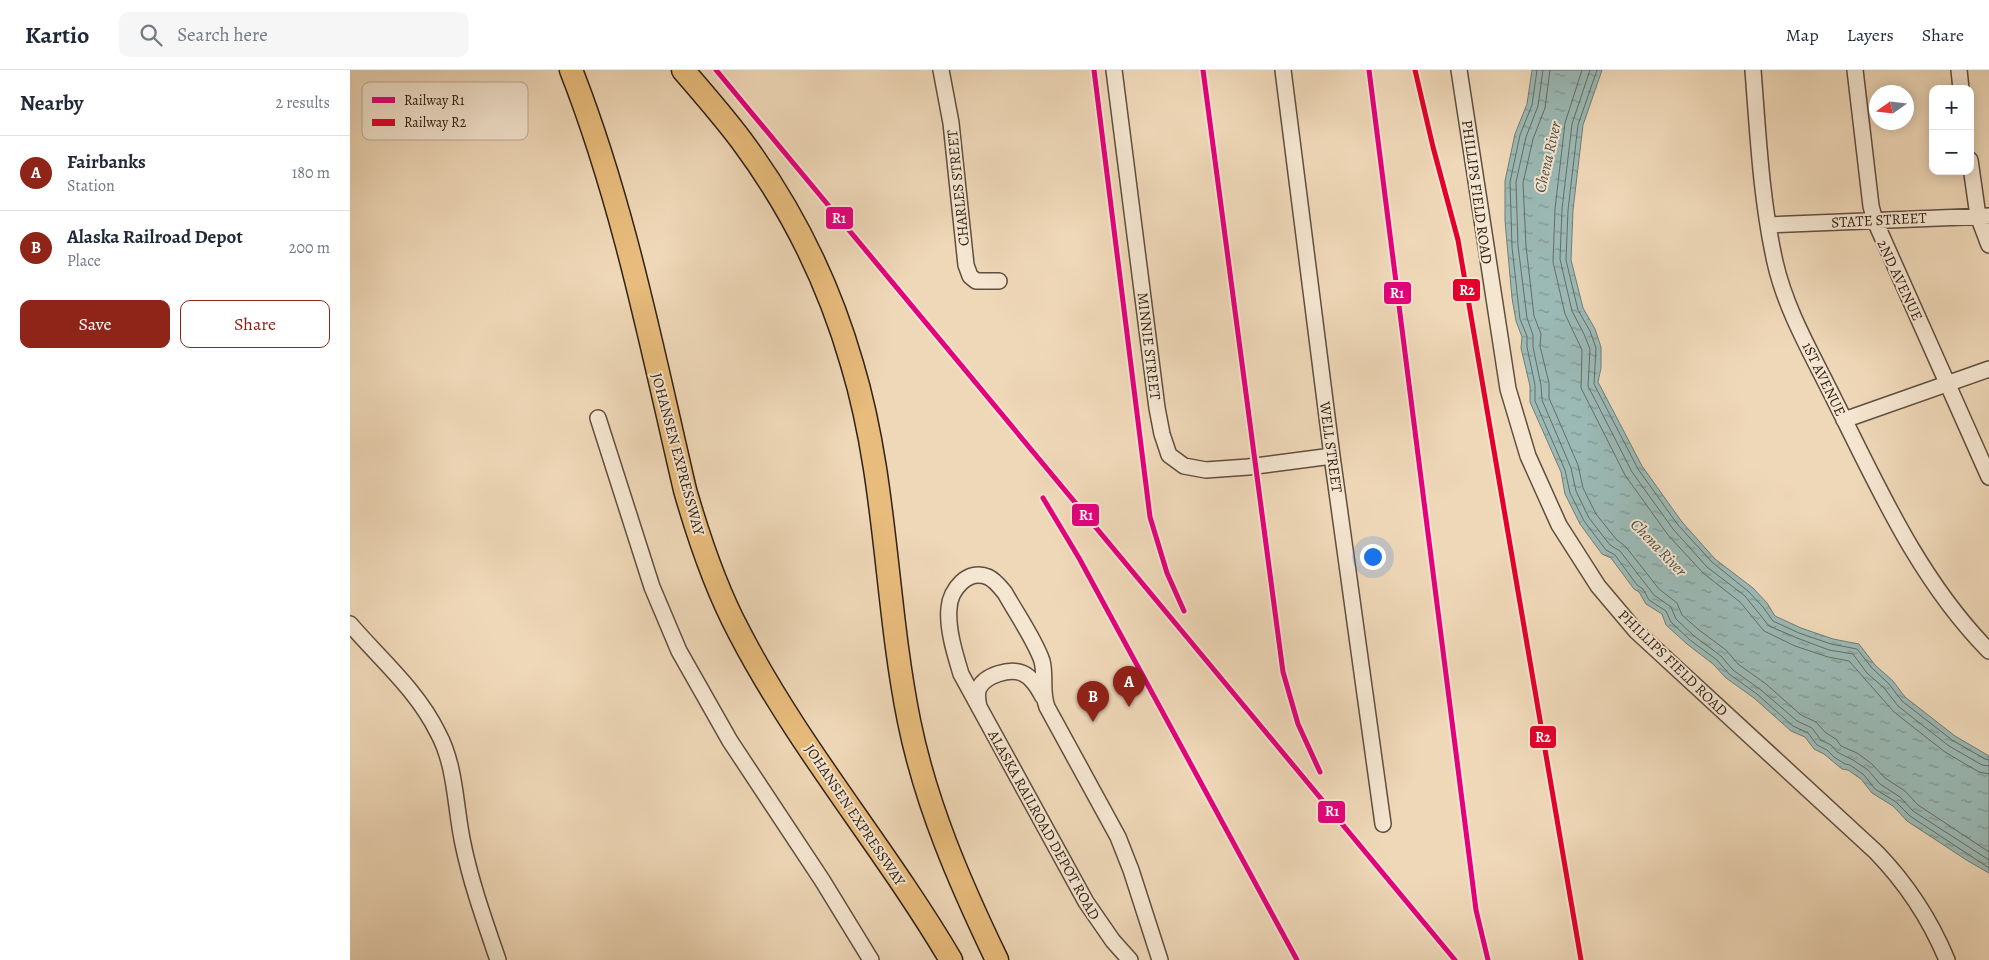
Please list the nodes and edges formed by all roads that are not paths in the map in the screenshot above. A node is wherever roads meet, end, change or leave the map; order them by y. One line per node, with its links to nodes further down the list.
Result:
1 (572, 70): 30 (highway, JOHANSEN EXPRESSWAY)
2 (683, 70): 31 (highway)
3 (941, 70): 16 (street, CHARLES STREET)
4 (1114, 70): 21 (street, MINNIE STREET)
5 (1283, 70): 21 (street, WELL STREET)
6 (1459, 70): 34 (street, PHILLIPS FIELD ROAD)
7 (1753, 70): 14 (street, 1ST AVENUE)
8 (1855, 70): 13 (street, 2ND AVENUE)
9 (1959, 70): 10 (street)
10 (1961, 85)
11 (1973, 175): 12 (street)
12 (1983, 216): 13 (street, STATE STREET); 15 (street)
13 (1875, 221): 14 (street, STATE STREET); 18 (street, 2ND AVENUE)
14 (1768, 225): 20 (street, 1ST AVENUE)
15 (1989, 245)
16 (999, 281)
17 (1989, 369): 18 (street)
18 (1948, 384): 20 (street); 22 (street, 2ND AVENUE)
19 (598, 418): 29 (street)
20 (1844, 420): 24 (street, 1ST AVENUE)
21 (1332, 456): 27 (street, WELL STREET)
22 (1989, 477)
23 (350, 624): 28 (street)
24 (1989, 651)
25 (1043, 697): 26 (street, ALASKA RAILROAD DEPOT ROAD); 26 (street, ALASKA RAILROAD DEPOT ROAD); 33 (street, ALASKA RAILROAD DEPOT ROAD)
26 (980, 710): 32 (street, ALASKA RAILROAD DEPOT ROAD)
27 (1383, 824)
28 (498, 960)
29 (871, 960)
30 (951, 960)
31 (997, 960)
32 (1130, 960)
33 (1160, 960)
34 (1947, 960)

